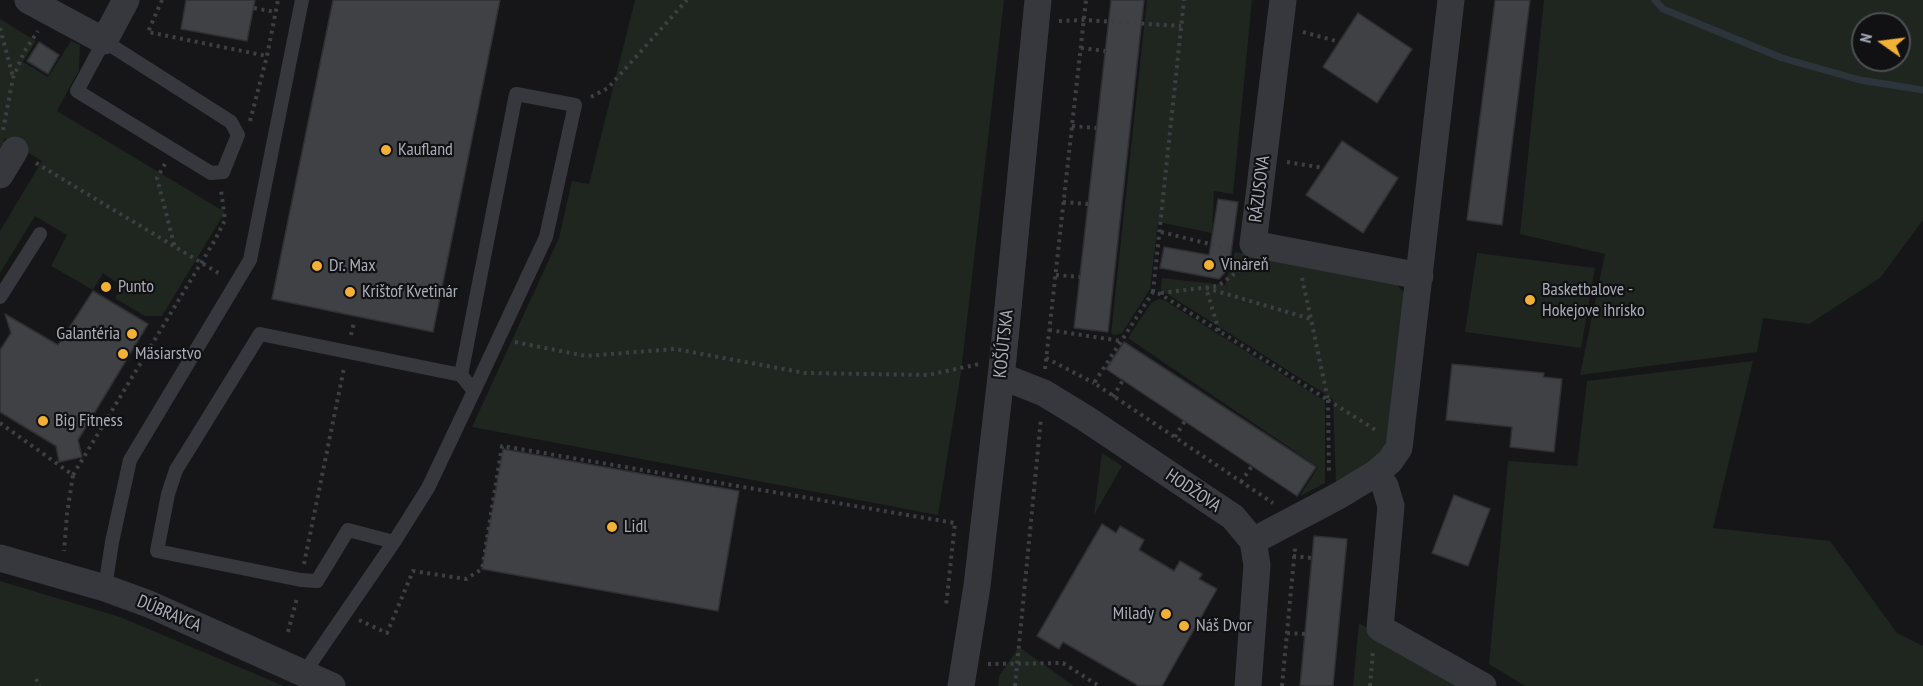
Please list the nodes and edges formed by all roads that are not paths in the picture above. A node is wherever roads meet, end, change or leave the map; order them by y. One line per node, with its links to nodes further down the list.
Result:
1 (126, 0): 7 (street)
2 (302, 0): 20 (lane)
3 (1038, 0): 13 (street, KOŠÚTSKA)
4 (1283, 0): 11 (street, RÁZUSOVA)
5 (1451, 0): 11 (street)
6 (40, 7): 7 (street)
7 (104, 41): 7 (lane)
8 (7, 143): 9 (street)
9 (0, 175)
10 (40, 234): 12 (lane)
11 (1420, 276): 16 (street)
12 (0, 297)
13 (1002, 368): 17 (street, HODŽOVA); 23 (street, KOŠÚTSKA)
14 (461, 375): 15 (lane); 15 (lane); 18 (lane)
15 (474, 391): 18 (lane)
16 (1376, 473): 17 (street); 25 (street)
17 (1253, 540): 24 (street)
18 (394, 542): 21 (lane)
19 (0, 558): 20 (street, DÚBRAVCA)
20 (105, 588): 21 (street, DÚBRAVCA)
21 (304, 673): 22 (street, DÚBRAVCA)
22 (332, 686)
23 (961, 686)
24 (1248, 686)
25 (1483, 686)

